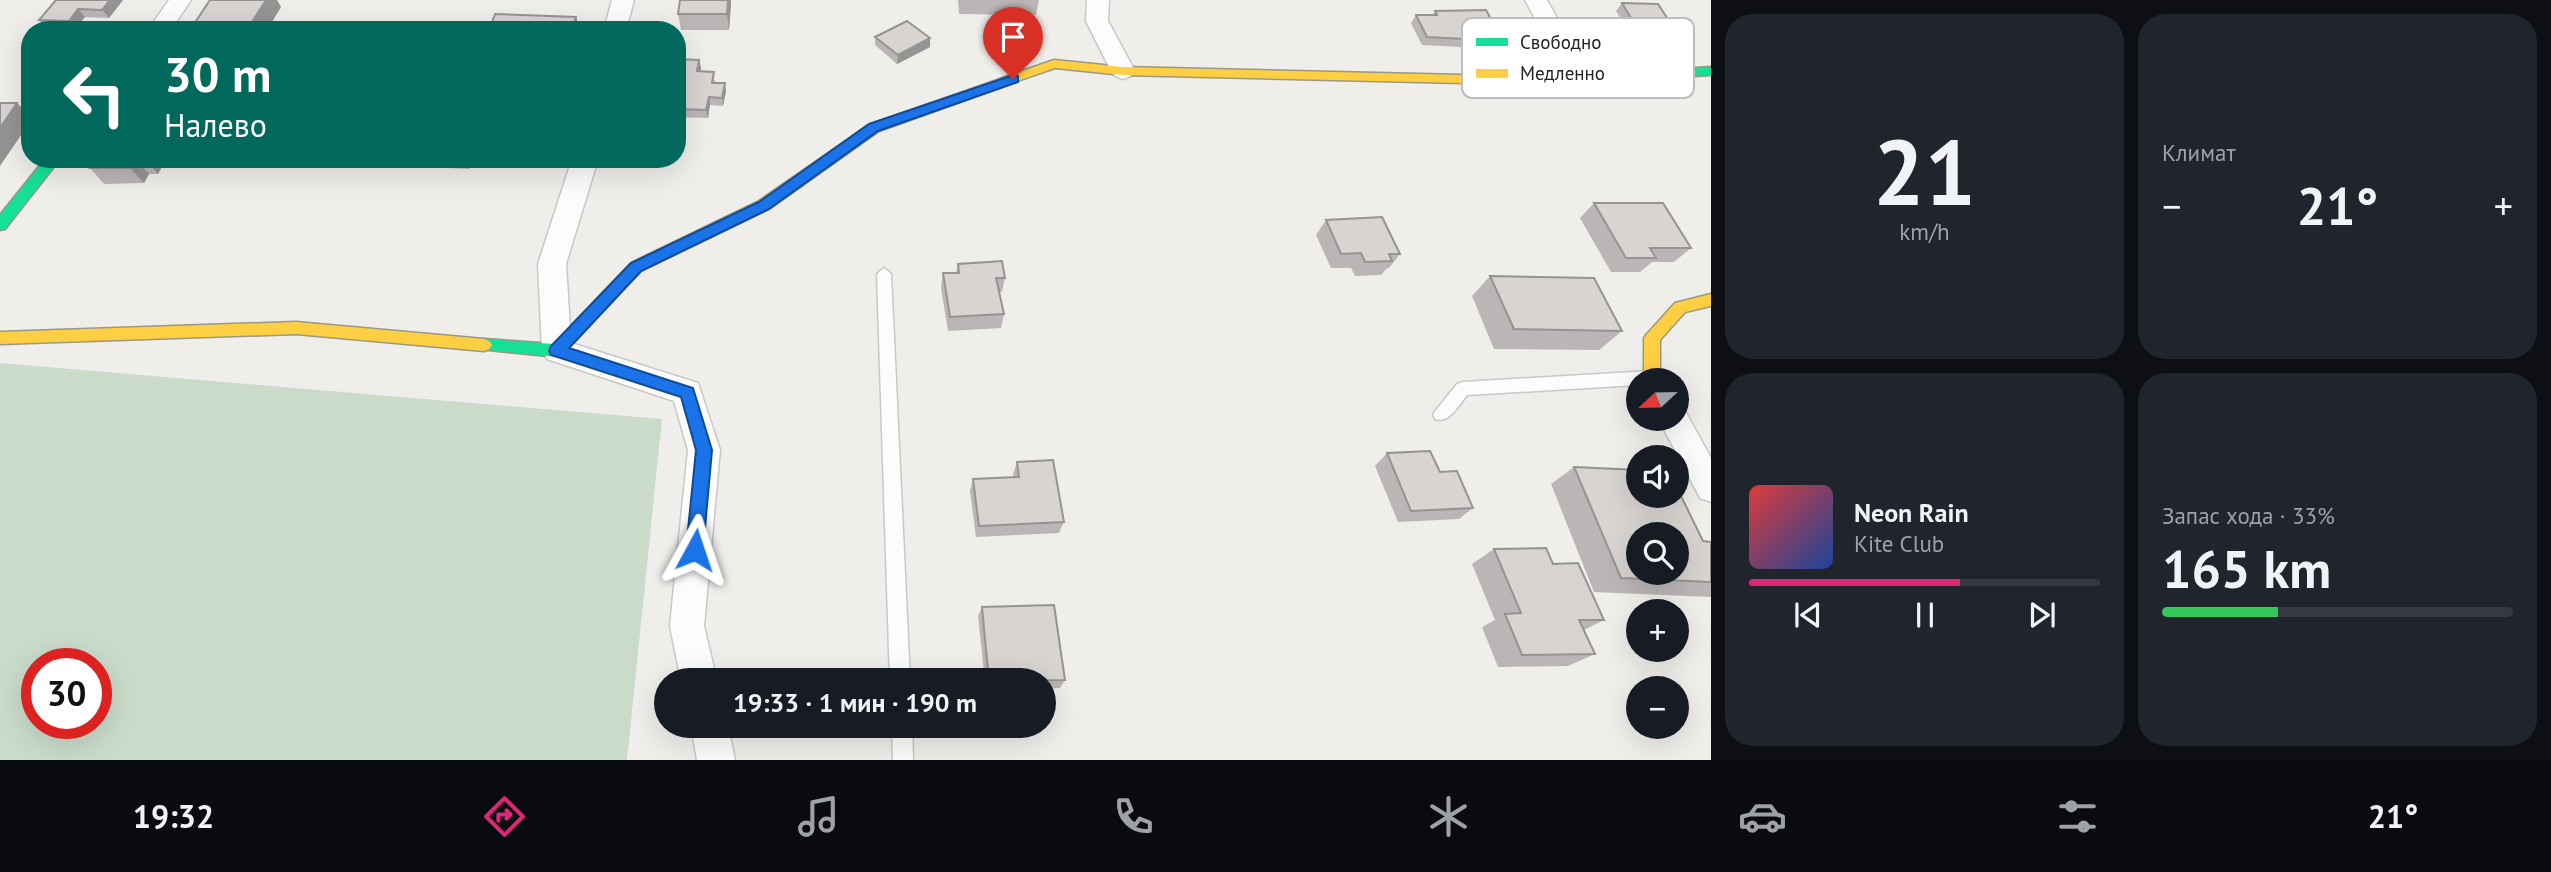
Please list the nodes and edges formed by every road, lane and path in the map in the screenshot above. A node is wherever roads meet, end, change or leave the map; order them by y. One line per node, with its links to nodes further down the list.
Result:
1 (180, 0): 6 (street)
2 (623, 0): 7 (street)
3 (1098, 0): 8 (street)
4 (1536, 0): 5 (street)
5 (1546, 18)
6 (165, 21)
7 (617, 21)
8 (1123, 71): 9 (street); 16 (street)
9 (1462, 79)
10 (47, 168): 12 (street)
11 (582, 168): 16 (street)
12 (0, 225)
13 (884, 274): 23 (lane)
14 (1711, 300): 17 (street)
15 (0, 338): 16 (street)
16 (557, 351): 22 (street)
17 (1652, 368)
18 (1626, 380): 19 (lane)
19 (1441, 414)
20 (1680, 431): 21 (street)
21 (1711, 488)
22 (696, 668)
23 (899, 668)
24 (711, 738): 26 (street)
25 (902, 738): 27 (lane)
26 (716, 760)
27 (903, 760)

